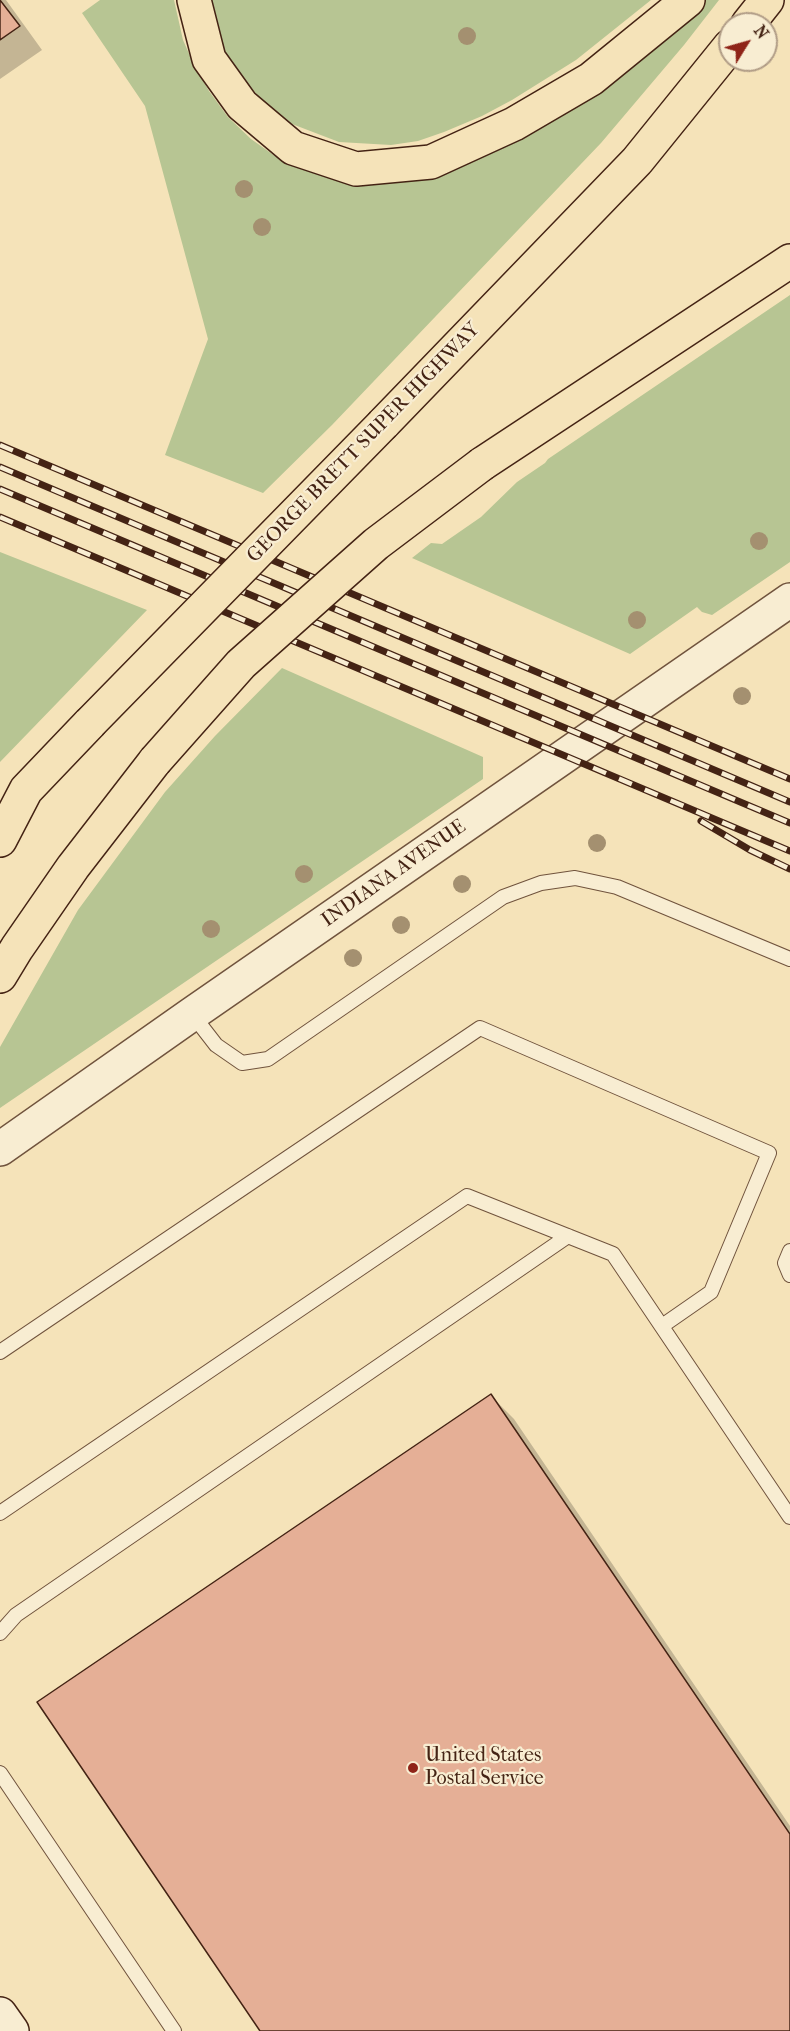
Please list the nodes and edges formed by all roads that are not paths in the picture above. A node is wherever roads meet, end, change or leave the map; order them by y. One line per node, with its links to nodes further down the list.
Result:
1 (194, 0): 2 (highway)
2 (688, 0)
3 (767, 0): 4 (highway)
4 (758, 12)
5 (718, 61): 8 (highway, GEORGE BRETT SUPER HIGHWAY, bridge)
6 (790, 261): 12 (highway, bridge)
7 (790, 600): 13 (street, INDIANA AVENUE)
8 (26, 790): 9 (highway); 10 (highway, GEORGE BRETT SUPER HIGHWAY)
9 (0, 811)
10 (0, 840)
11 (790, 959): 13 (lane)
12 (0, 976)
13 (192, 1014): 14 (street, INDIANA AVENUE)
14 (0, 1149)
15 (568, 1236): 18 (lane); 20 (lane); 22 (lane)
16 (790, 1251): 17 (lane)
17 (790, 1275)
18 (662, 1326): 19 (lane); 21 (lane)
19 (0, 1352)
20 (0, 1513)
21 (790, 1517)
22 (0, 1633)
23 (0, 1773): 26 (lane)
24 (0, 2014): 25 (street)
25 (12, 2031)
26 (174, 2031)

